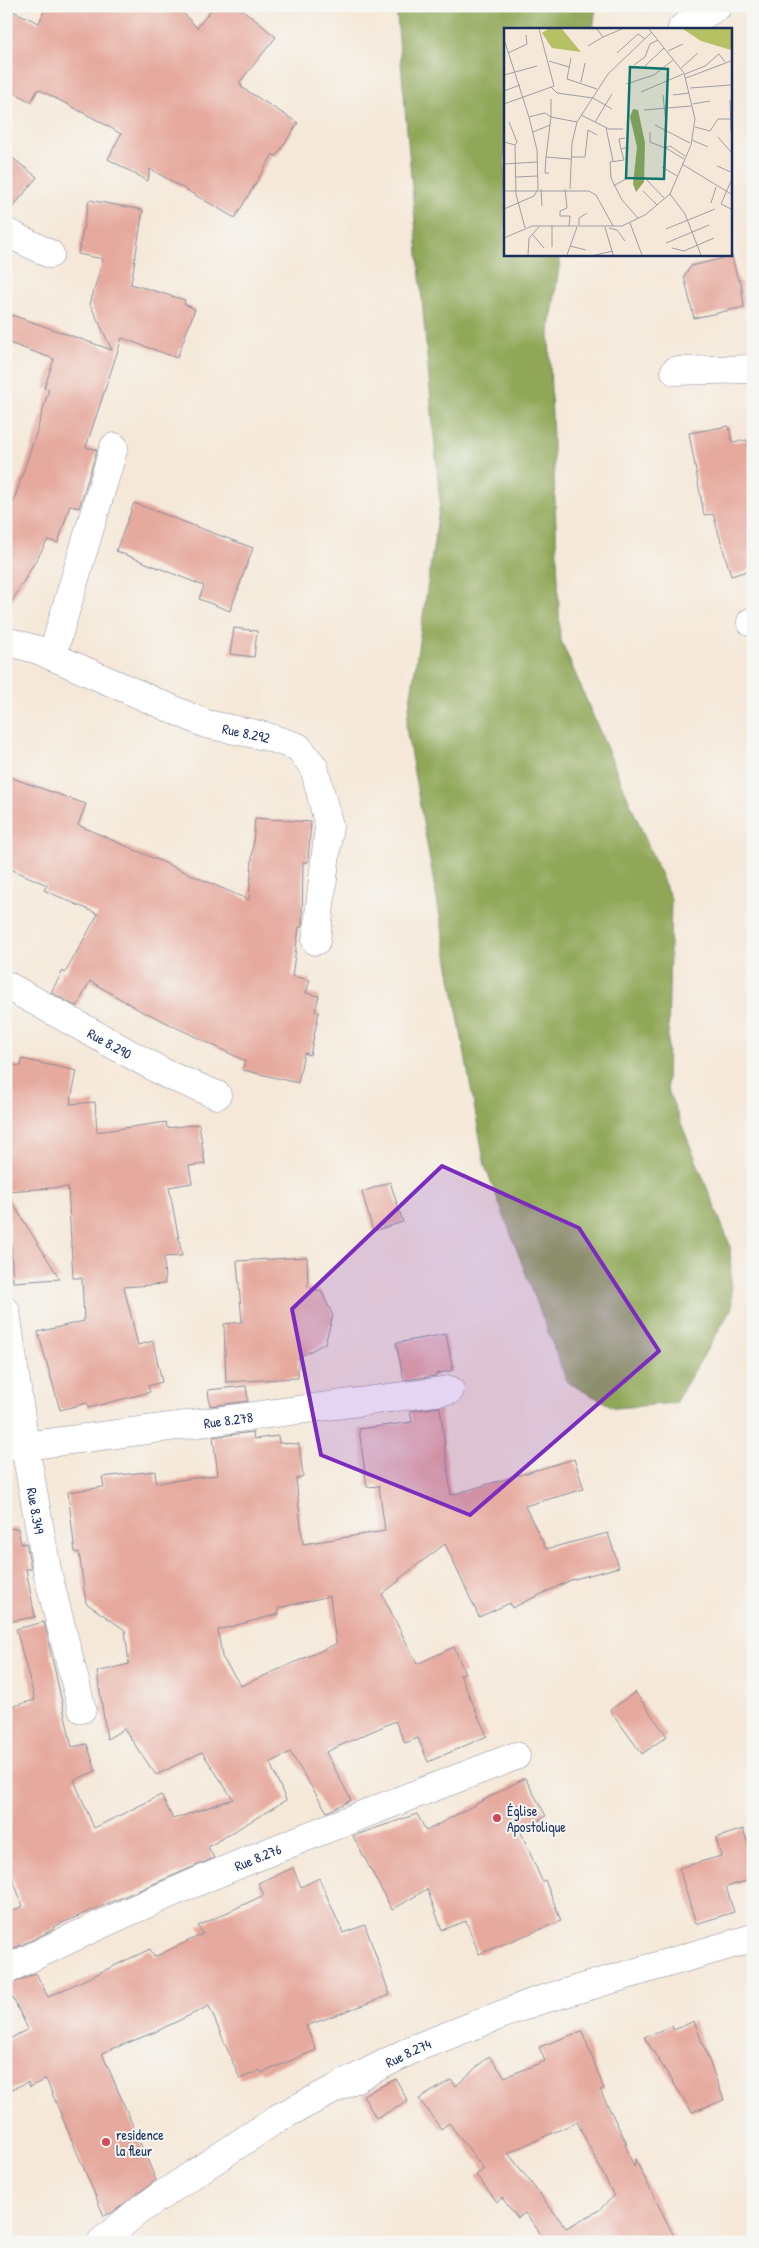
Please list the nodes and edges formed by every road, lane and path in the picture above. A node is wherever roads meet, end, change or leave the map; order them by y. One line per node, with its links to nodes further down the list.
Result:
1 (718, 6): 2 (street)
2 (682, 28)
3 (6, 232): 4 (street)
4 (50, 254)
5 (753, 369): 6 (street)
6 (674, 371)
7 (114, 447): 9 (street)
8 (6, 641): 9 (street, Rue 8.292)
9 (52, 656): 10 (street, Rue 8.292)
10 (316, 940)
11 (6, 984): 12 (street, Rue 8.290)
12 (216, 1095)
13 (6, 1312): 15 (street, Rue 8.349)
14 (450, 1390): 15 (street, Rue 8.278)
15 (16, 1446): 16 (street, Rue 8.349)
16 (82, 1708)
17 (516, 1756): 19 (street, Rue 8.276)
18 (753, 1938): 20 (street, Rue 8.274)
19 (6, 1970)
20 (101, 2242)

